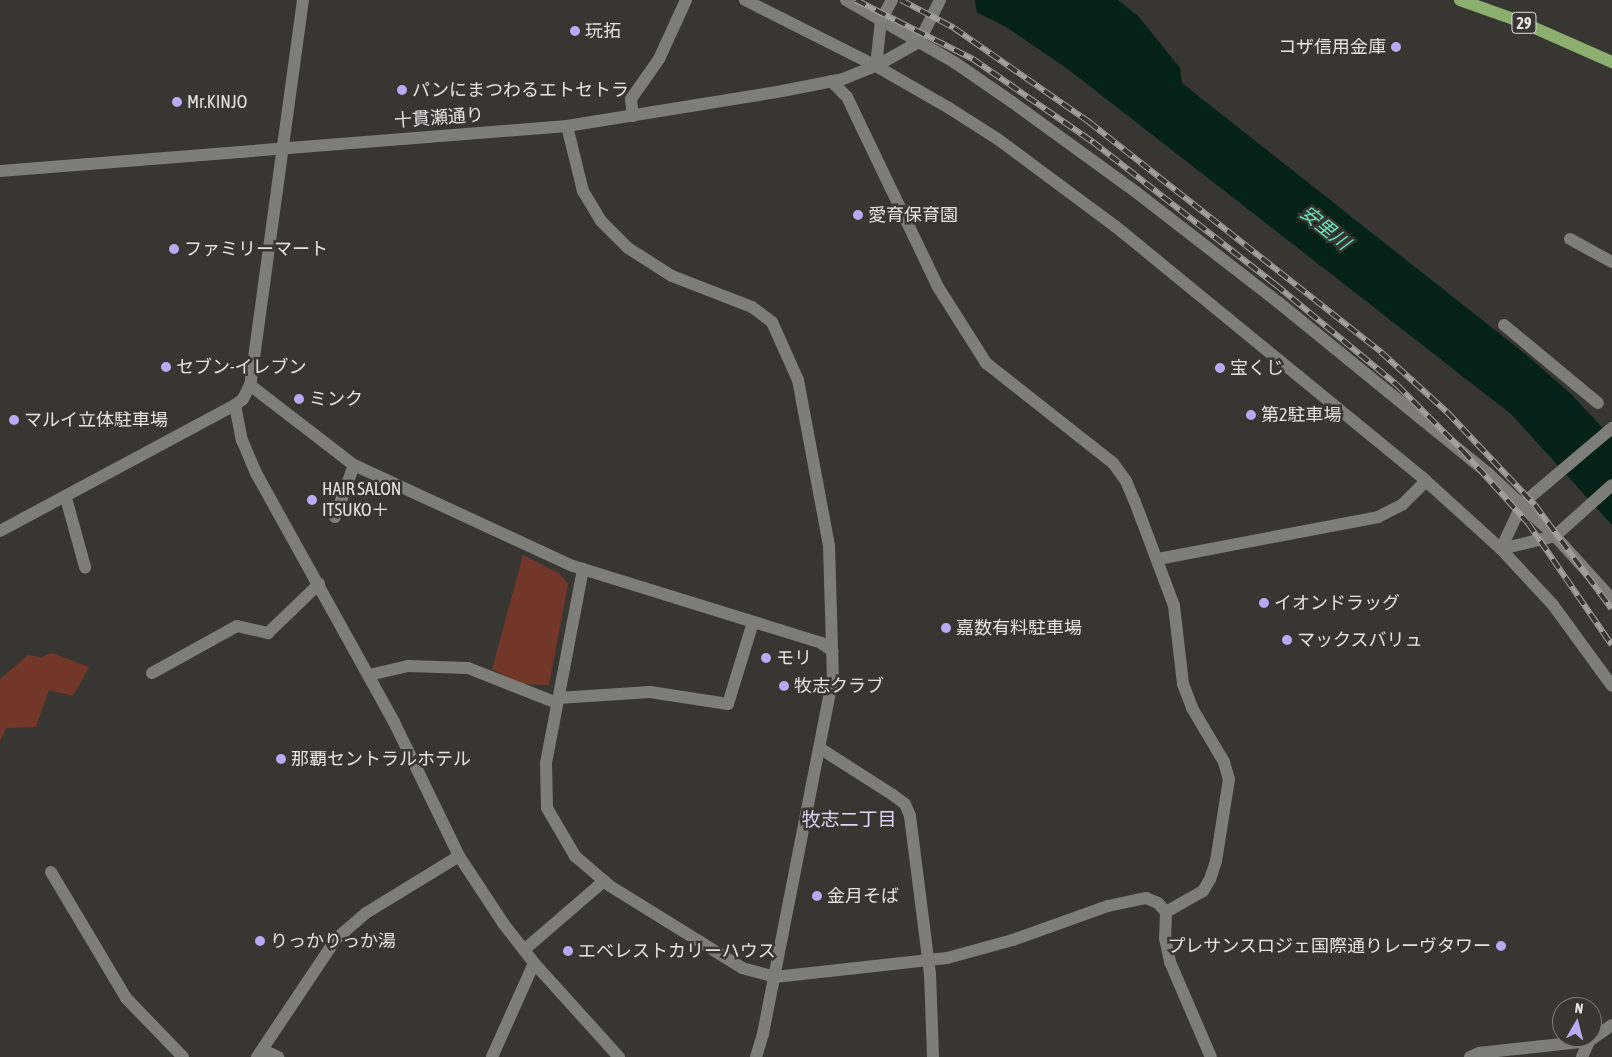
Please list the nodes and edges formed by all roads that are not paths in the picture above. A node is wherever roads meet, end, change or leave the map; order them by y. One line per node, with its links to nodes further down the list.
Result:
1 (303, 0): 15 (street)
2 (686, 0): 13 (street)
3 (745, 0): 11 (street)
4 (846, 0): 8 (street)
5 (892, 0): 8 (street)
6 (1460, 0): 10 (main road, 29)
7 (940, 1): 9 (street)
8 (882, 20): 9 (street); 11 (street)
9 (919, 42): 11 (street, 十貫瀬通り); 28 (street)
10 (1612, 62)
11 (876, 66): 12 (street, 十貫瀬通り); 25 (street)
12 (831, 81): 13 (street, 十貫瀬通り); 33 (street)
13 (632, 116): 14 (street, 十貫瀬通り)
14 (567, 126): 15 (street, 十貫瀬通り); 39 (street)
15 (281, 148): 16 (street, 十貫瀬通り); 20 (street)
16 (0, 171)
17 (1570, 239): 18 (street)
18 (1612, 262)
19 (1504, 325): 21 (street)
20 (250, 385): 22 (street); 24 (street)
21 (1598, 403)
22 (235, 405): 27 (street); 36 (street)
23 (1612, 428): 28 (street)
24 (354, 465): 29 (street); 35 (street)
25 (1426, 481): 32 (street); 33 (street)
26 (1612, 485): 31 (street)
27 (66, 498): 30 (street); 34 (street)
28 (1522, 504): 31 (street); 32 (street)
29 (335, 517)
30 (0, 531)
31 (1555, 536): 32 (street); 37 (street)
32 (1501, 549): 42 (street)
33 (1158, 559): 48 (street)
34 (85, 567)
35 (583, 569): 38 (street); 43 (street)
36 (319, 584): 40 (street); 41 (street)
37 (1612, 599)
38 (753, 622): 39 (street); 43 (street)
39 (833, 651): 44 (street)
40 (152, 673)
41 (369, 675): 43 (street); 45 (street)
42 (1612, 686)
43 (558, 701): 47 (street)
44 (821, 749): 50 (street); 52 (street)
45 (459, 856): 49 (street); 54 (street)
46 (51, 872): 55 (street)
47 (604, 880): 49 (street); 52 (street)
48 (1166, 912): 50 (street); 61 (street)
49 (524, 950): 51 (street)
50 (928, 960): 52 (street); 60 (street)
51 (534, 963): 57 (street); 58 (street)
52 (774, 977): 59 (street)
53 (1552, 1045): 62 (street)
54 (260, 1053): 56 (street)
55 (183, 1057)
56 (278, 1057)
57 (492, 1057)
58 (619, 1057)
59 (756, 1057)
60 (934, 1057)
61 (1211, 1057)
62 (1470, 1057)

